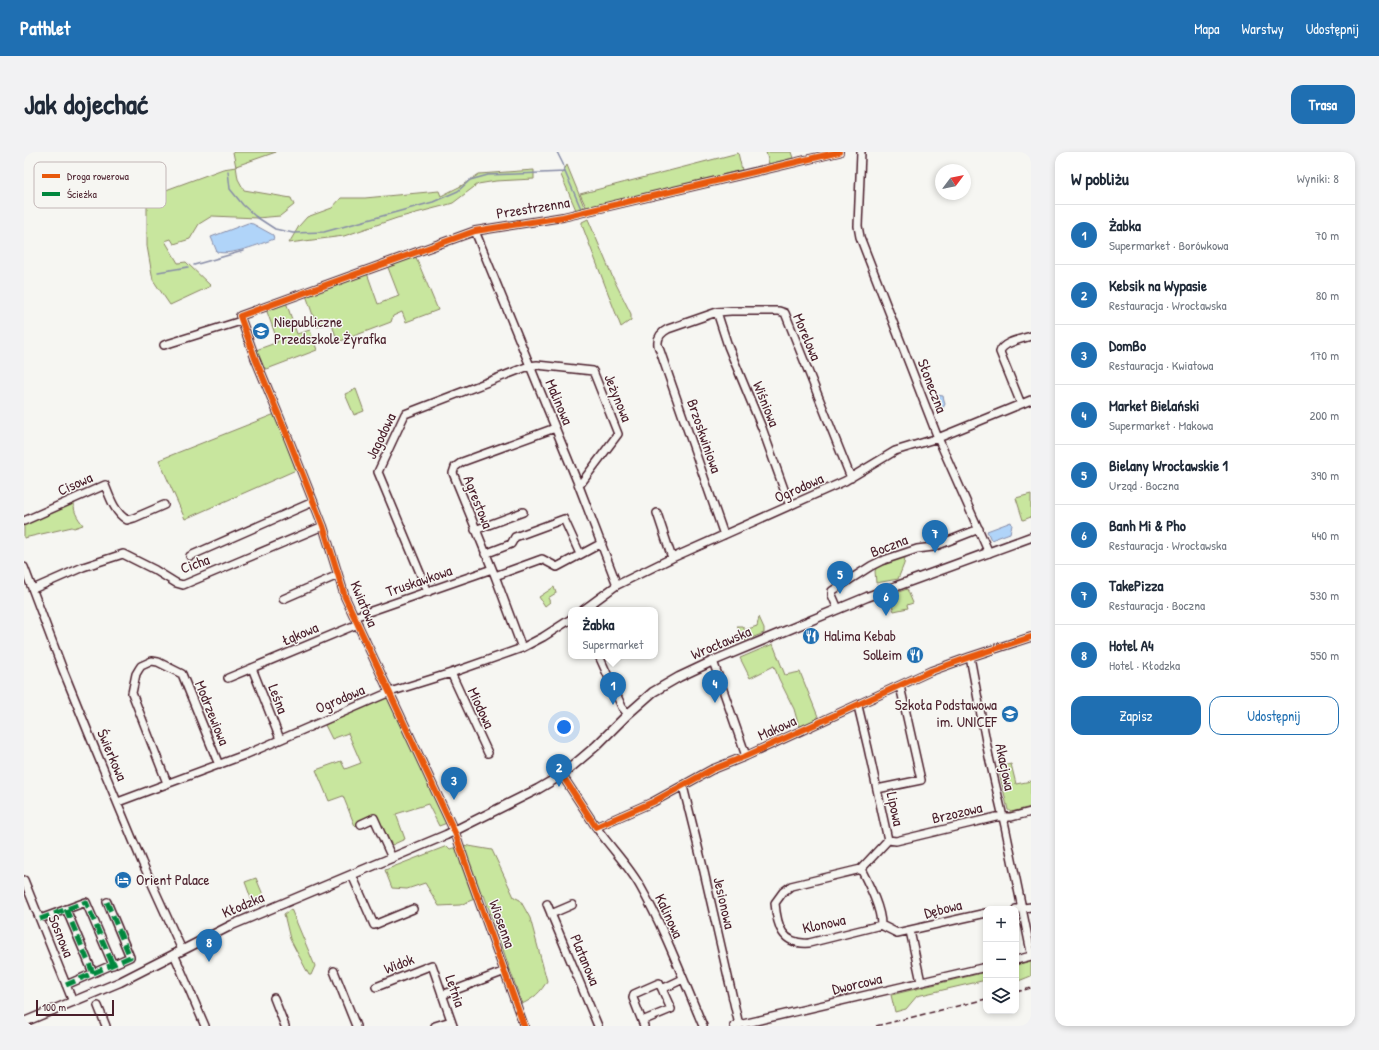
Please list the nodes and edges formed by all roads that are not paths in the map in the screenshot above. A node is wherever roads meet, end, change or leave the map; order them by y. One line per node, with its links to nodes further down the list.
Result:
1 (838, 152): 3 (street, Przestrzenna)
2 (861, 152): 13 (street, Słoneczna)
3 (475, 231): 5 (street, Przestrzenna); 9 (street, Malinowa)
4 (717, 312): 8 (street, Morelowa); 14 (street, Morelowa); 18 (street, Wiśniowa)
5 (241, 318): 7 (street, Przestrzenna); 16 (street, Kwiatowa)
6 (1031, 336): 11 (street)
7 (164, 345)
8 (658, 345): 25 (street, Brzoskwiniowa)
9 (529, 366): 12 (street, Malinowa); 15 (street, Jeżynowa); 39 (street, Jagodowa)
10 (1031, 400): 11 (street, Ogrodowa)
11 (1020, 404): 13 (street, Ogrodowa)
12 (555, 428): 15 (street, Malinowa); 24 (street, Agrestowa)
13 (938, 438): 14 (street, Ogrodowa); 23 (street, Słoneczna)
14 (850, 478): 18 (street, Ogrodowa)
15 (579, 486): 27 (street, Malinowa)
16 (313, 502): 22 (street, Kwiatowa); 31 (street)
17 (164, 505): 21 (street, Cisowa)
18 (790, 506): 25 (street, Ogrodowa)
19 (523, 512): 24 (street)
20 (657, 513): 32 (street)
21 (24, 521)
22 (323, 526): 35 (street, Kwiatowa); 38 (street, Cicha)
23 (979, 529): 28 (street, Słoneczna); 42 (street, Boczna)
24 (475, 530): 29 (street, Agrestowa)
25 (724, 535): 32 (street, Ogrodowa)
26 (1031, 537): 28 (main road, Wrocławska)
27 (602, 543): 30 (street); 37 (street, Malinowa)
28 (989, 553): 42 (main road, Wrocławska)
29 (485, 554): 30 (street); 34 (street, Agrestowa)
30 (580, 554): 36 (street)
31 (190, 556)
32 (672, 558): 37 (street, Ogrodowa)
33 (24, 567): 38 (street, Świerkowa)
34 (492, 569): 36 (street, Agrestowa); 39 (street, Truskawkowa)
35 (338, 575): 40 (street); 43 (street, Kwiatowa)
36 (495, 576): 46 (street, Agrestowa)
37 (617, 585): 41 (street, Ogrodowa)
38 (32, 588): 65 (street, Świerkowa)
39 (428, 592): 43 (street, Truskawkowa)
40 (283, 599)
41 (587, 607)
42 (838, 609): 49 (main road, Wrocławska)
43 (356, 620): 50 (street, Łąkowa); 54 (street, Kwiatowa)
44 (568, 621): 46 (street, Ogrodowa)
45 (1031, 637): 47 (street, Makowa)
46 (522, 648): 51 (street, Ogrodowa)
47 (970, 657): 53 (street, Makowa); 67 (street, Akacjowa)
48 (600, 659): 56 (street)
49 (713, 661): 56 (main road, Wrocławska); 59 (street, Makowa)
50 (252, 668): 52 (street, Łąkowa); 57 (street, Leśna)
51 (451, 673): 54 (street, Ogrodowa); 58 (street, Miodowa)
52 (228, 678)
53 (900, 686): 55 (street, Makowa); 64 (street)
54 (390, 692): 57 (street, Ogrodowa); 70 (street, Kwiatowa)
55 (858, 706): 59 (street, Makowa); 64 (street, Lipowa)
56 (628, 714): 61 (main road, Wrocławska)
57 (280, 739): 60 (street, Ogrodowa)
58 (488, 753)
59 (746, 756): 63 (street, Makowa)
60 (219, 765): 62 (street, Ogrodowa); 62 (street, Modrzewiowa)
61 (562, 775): 69 (street); 70 (main road, Wrocławska)
62 (167, 783): 65 (street, Ogrodowa)
63 (683, 786): 69 (street, Makowa); 119 (street, Jesionowa)
64 (877, 789): 71 (street, Lipowa)
65 (118, 802): 89 (street, Świerkowa)
66 (1031, 812): 67 (street, Brzozowa)
67 (1003, 817): 71 (street, Brzozowa); 79 (street, Akacjowa)
68 (361, 824): 72 (street)
69 (596, 827): 99 (street, Kalinowa)
70 (455, 831): 72 (main road, Kłodzka); 97 (street, Wiosenna)
71 (888, 840): 73 (street, Lipowa)
72 (392, 858): 74 (main road, Kłodzka)
73 (861, 869): 87 (street); 87 (street, Klonowa)
74 (352, 874): 82 (street); 89 (main road, Kłodzka)
75 (24, 880): 86 (street, Sosnowa)
76 (107, 902): 93 (street)
77 (547, 904): 84 (street, Platanowa)
78 (572, 904): 84 (street)
79 (1018, 906)
80 (1031, 907): 83 (street)
81 (66, 909): 86 (street); 93 (street); 98 (street)
82 (413, 909)
83 (1019, 909): 90 (street, Akacjowa)
84 (551, 914): 117 (street, Platanowa)
85 (983, 914): 88 (street, Dębowa)
86 (40, 919): 101 (street, Sosnowa)
87 (880, 925): 88 (street)
88 (908, 931): 100 (street)
89 (178, 952): 106 (main road, Kłodzka); 112 (street, Świerkowa)
90 (1031, 952)
91 (1031, 956): 92 (street)
92 (1019, 959)
93 (113, 965): 98 (street)
94 (432, 965): 102 (street, Widok); 104 (street, Letnia)
95 (983, 968): 100 (street, Dworcowa)
96 (334, 971): 114 (street)
97 (505, 971): 104 (street, Wiosenna); 116 (street, Wiosenna)
98 (93, 973): 101 (street)
99 (683, 979): 103 (street); 118 (street, Kalinowa)
100 (921, 982): 119 (street, Dworcowa)
101 (66, 985): 106 (street, Sosnowa)
102 (376, 987)
103 (662, 989): 110 (street); 110 (street)
104 (442, 995): 109 (street, Letnia)
105 (274, 998): 113 (street)
106 (73, 1002): 108 (main road, Kłodzka)
107 (98, 1006): 111 (street)
108 (24, 1022)
109 (452, 1024): 115 (street)
110 (643, 1024)
111 (106, 1026)
112 (205, 1026)
113 (285, 1026)
114 (356, 1026)
115 (435, 1026)
116 (524, 1026)
117 (598, 1026)
118 (703, 1026)
119 (736, 1026)

